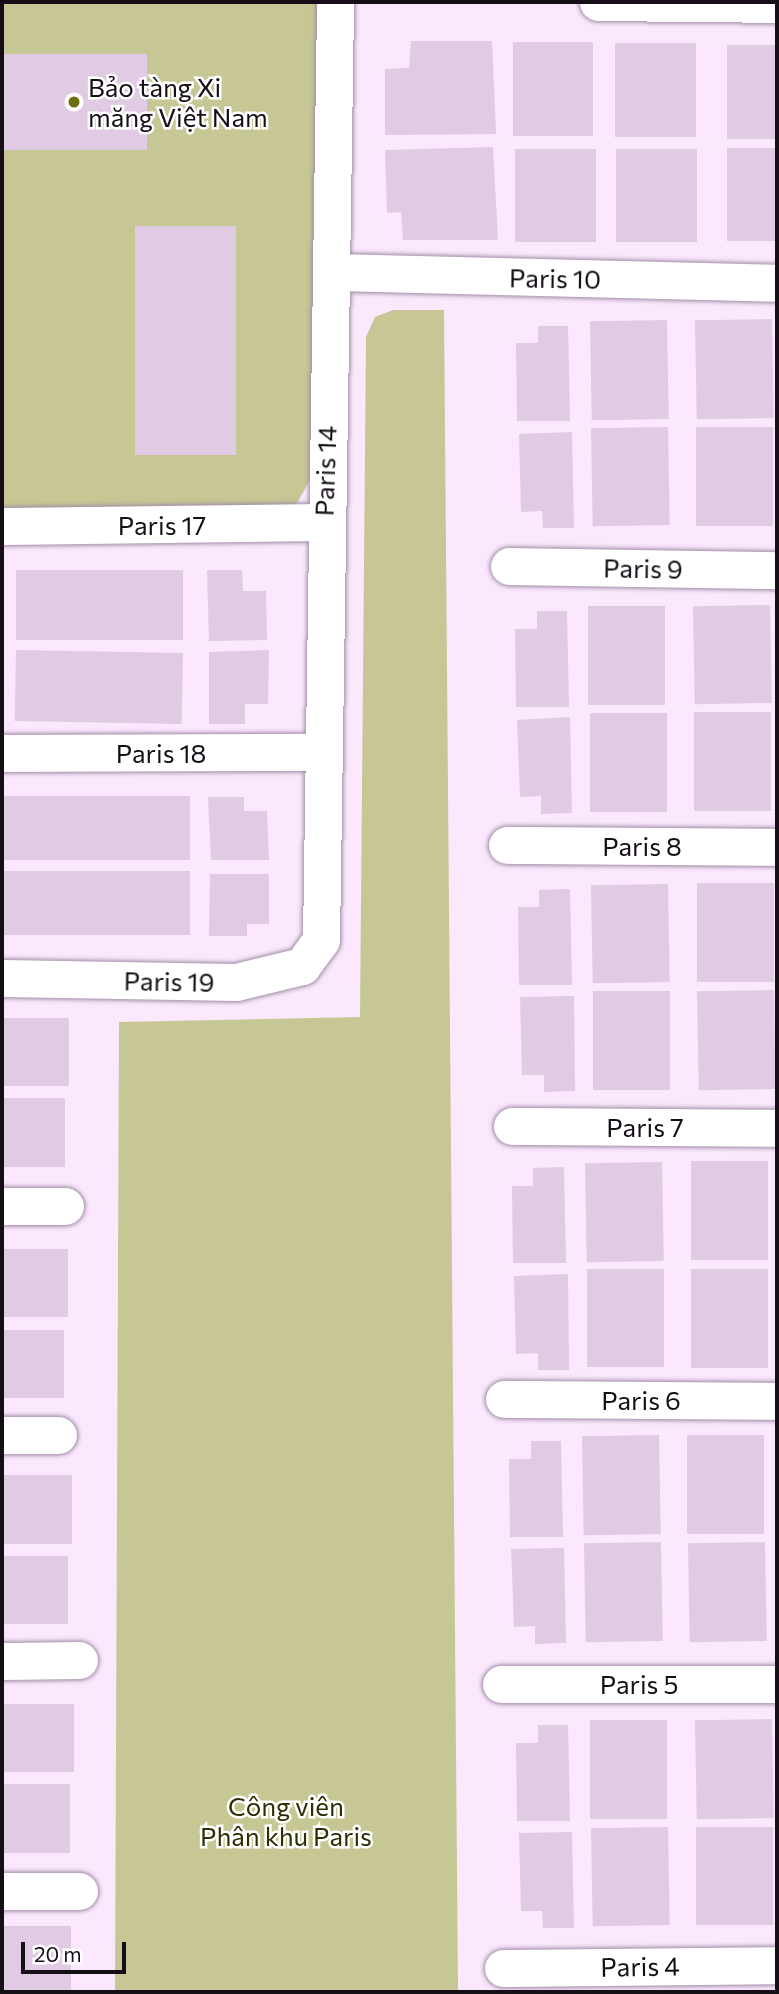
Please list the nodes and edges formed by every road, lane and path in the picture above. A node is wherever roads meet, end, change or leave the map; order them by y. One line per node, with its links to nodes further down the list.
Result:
1 (335, 2): 4 (lane, Paris 14)
2 (598, 2): 3 (lane)
3 (777, 4)
4 (333, 272): 5 (lane, Paris 10); 6 (lane, Paris 14)
5 (777, 283)
6 (323, 522): 7 (lane, Paris 17); 10 (lane, Paris 14)
7 (2, 526)
8 (509, 566): 9 (lane, Paris 9)
9 (777, 570)
10 (320, 752): 11 (lane, Paris 18); 14 (lane, Paris 14)
11 (2, 753)
12 (506, 845): 13 (lane, Paris 8)
13 (777, 847)
14 (321, 940): 15 (lane, Paris 19)
15 (2, 978)
16 (512, 1126): 17 (lane, Paris 7)
17 (777, 1128)
18 (2, 1206): 19 (lane)
19 (65, 1206)
20 (504, 1399): 21 (lane, Paris 6)
21 (777, 1401)
22 (2, 1436): 23 (lane)
23 (58, 1436)
24 (79, 1660): 25 (lane)
25 (2, 1661)
26 (500, 1684): 27 (lane, Paris 5)
27 (777, 1684)
28 (2, 1891): 29 (lane)
29 (79, 1891)
30 (777, 1965): 31 (lane, Paris 4)
31 (503, 1968)

